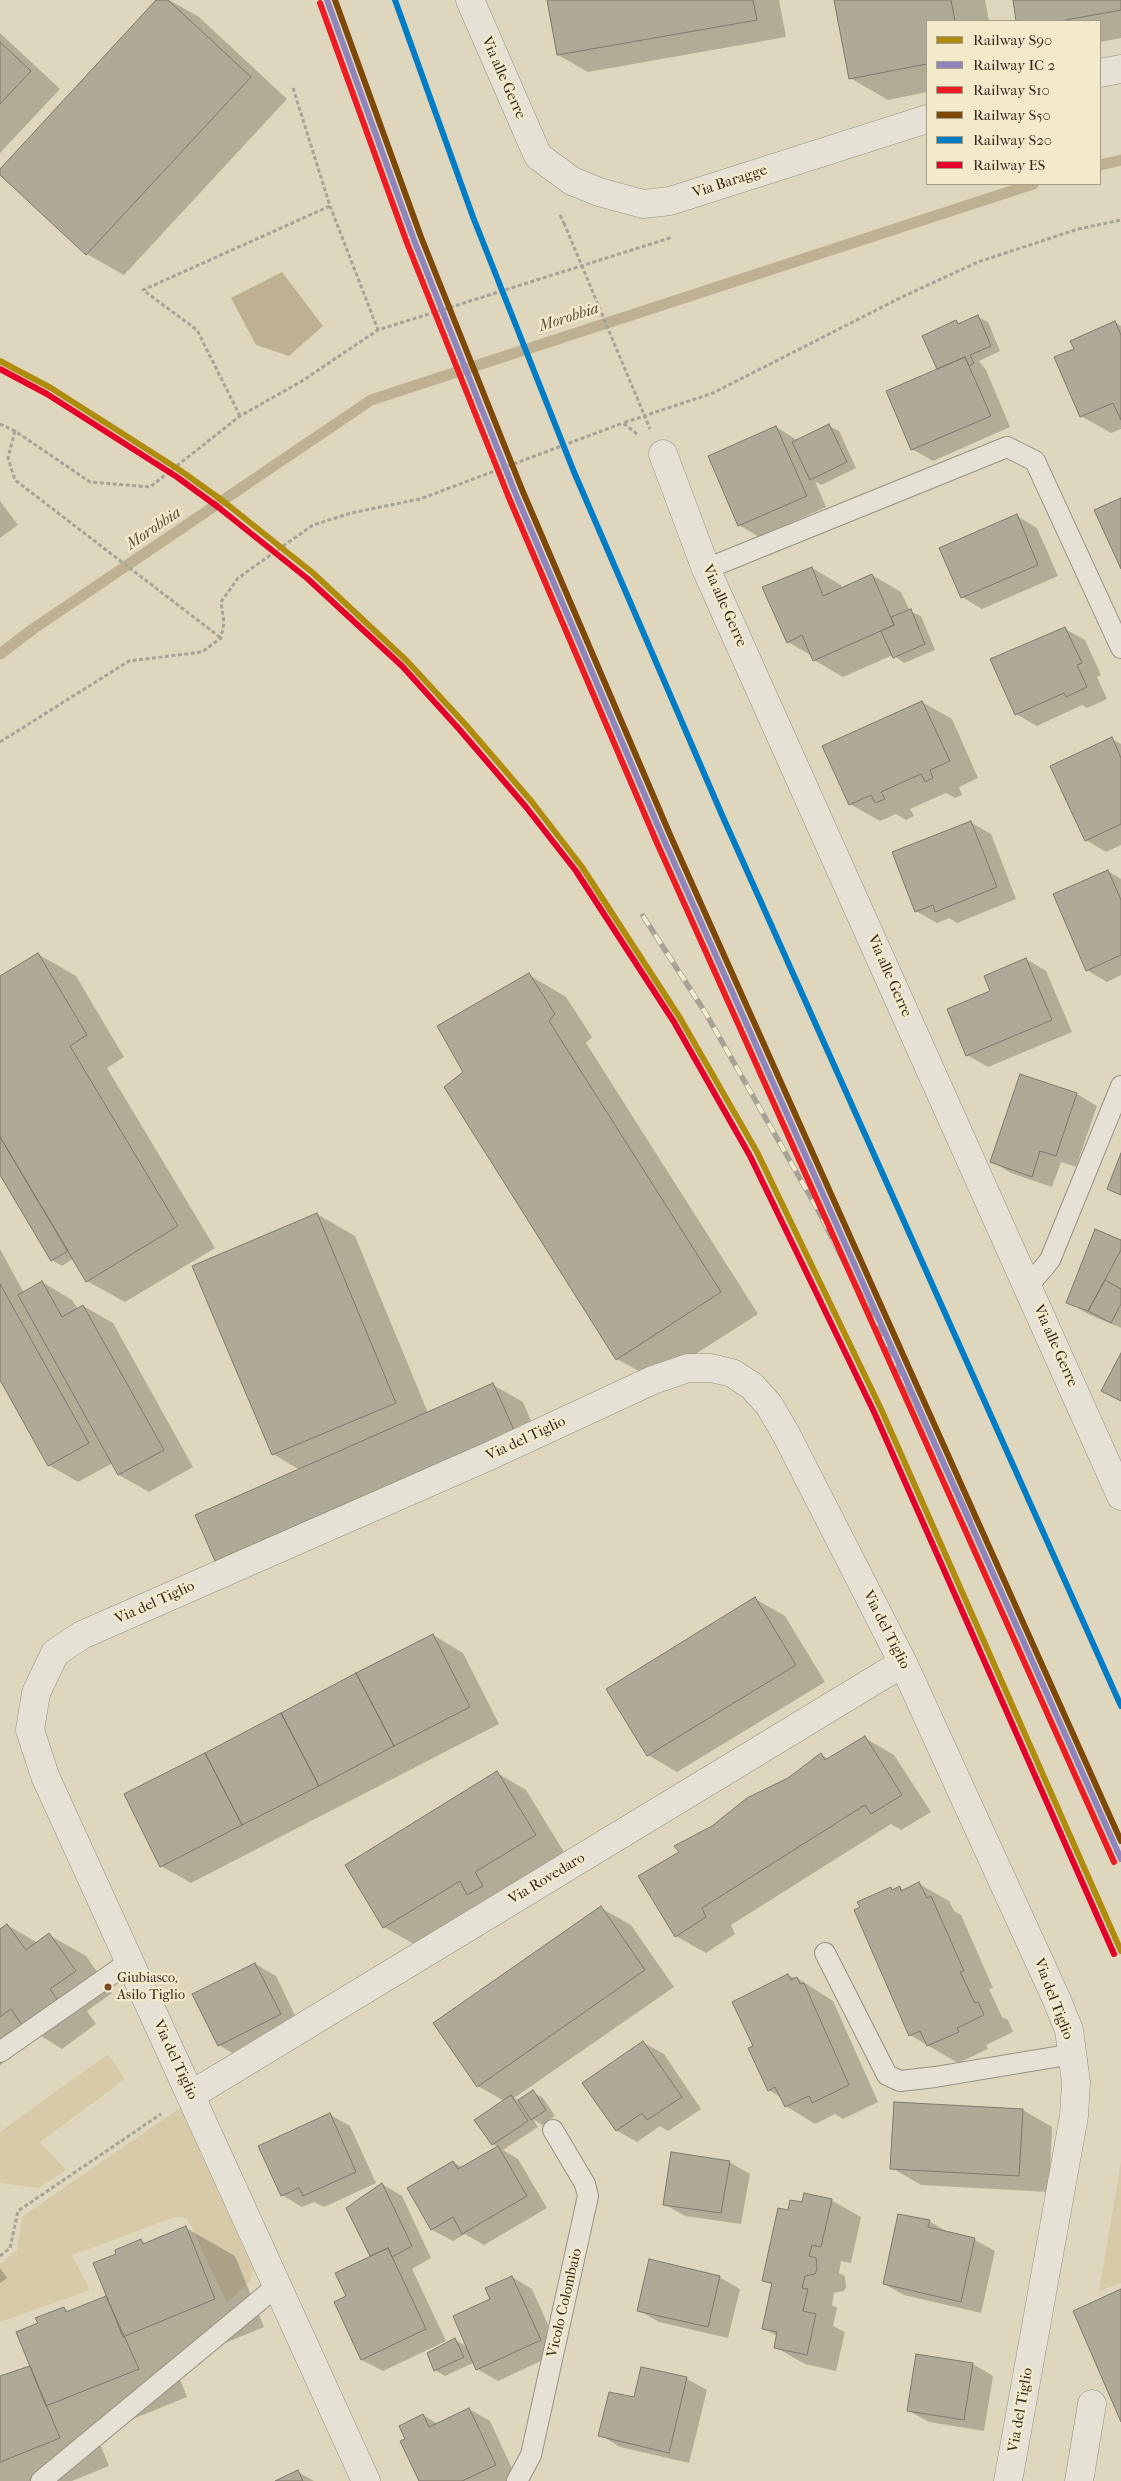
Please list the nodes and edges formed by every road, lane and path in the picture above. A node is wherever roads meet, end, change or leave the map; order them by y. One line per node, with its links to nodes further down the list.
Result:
1 (470, 0): 6 (street, Via alle Gerre)
2 (1121, 69): 3 (street)
3 (1101, 73)
4 (293, 88): 7 (path)
5 (926, 118): 6 (street, Via Baragge)
6 (538, 156)
7 (330, 206): 11 (path); 12 (path)
8 (1121, 220): 13 (path)
9 (564, 223): 15 (path, bridge)
10 (677, 236): 11 (path)
11 (378, 330): 12 (path)
12 (240, 416): 16 (path)
13 (623, 423): 17 (path); 19 (path)
14 (0, 424): 16 (path)
15 (650, 429)
16 (15, 431): 19 (path)
17 (663, 454): 18 (street, Via alle Gerre)
18 (706, 569): 20 (lane); 23 (street, Via alle Gerre)
19 (221, 638): 21 (path)
20 (1121, 648)
21 (0, 742)
22 (1121, 1086): 23 (lane)
23 (1028, 1286): 24 (street, Via alle Gerre)
24 (1121, 1496)
25 (903, 1664): 27 (street, Via del Tiglio); 29 (street, Via del Tiglio); 30 (street, Via Rovedaro)
26 (825, 1953): 29 (lane)
27 (129, 1962): 28 (lane); 30 (street, Via del Tiglio)
28 (0, 2052)
29 (1073, 2054): 38 (street, Via del Tiglio)
30 (191, 2095): 32 (path); 33 (street, Via del Tiglio)
31 (553, 2130): 37 (lane, Vicolo Colombaio)
32 (0, 2256)
33 (277, 2286): 35 (lane); 36 (street, Via del Tiglio)
34 (1092, 2404): 39 (street)
35 (41, 2481)
36 (366, 2481)
37 (517, 2481)
38 (1008, 2481)
39 (1080, 2481)

